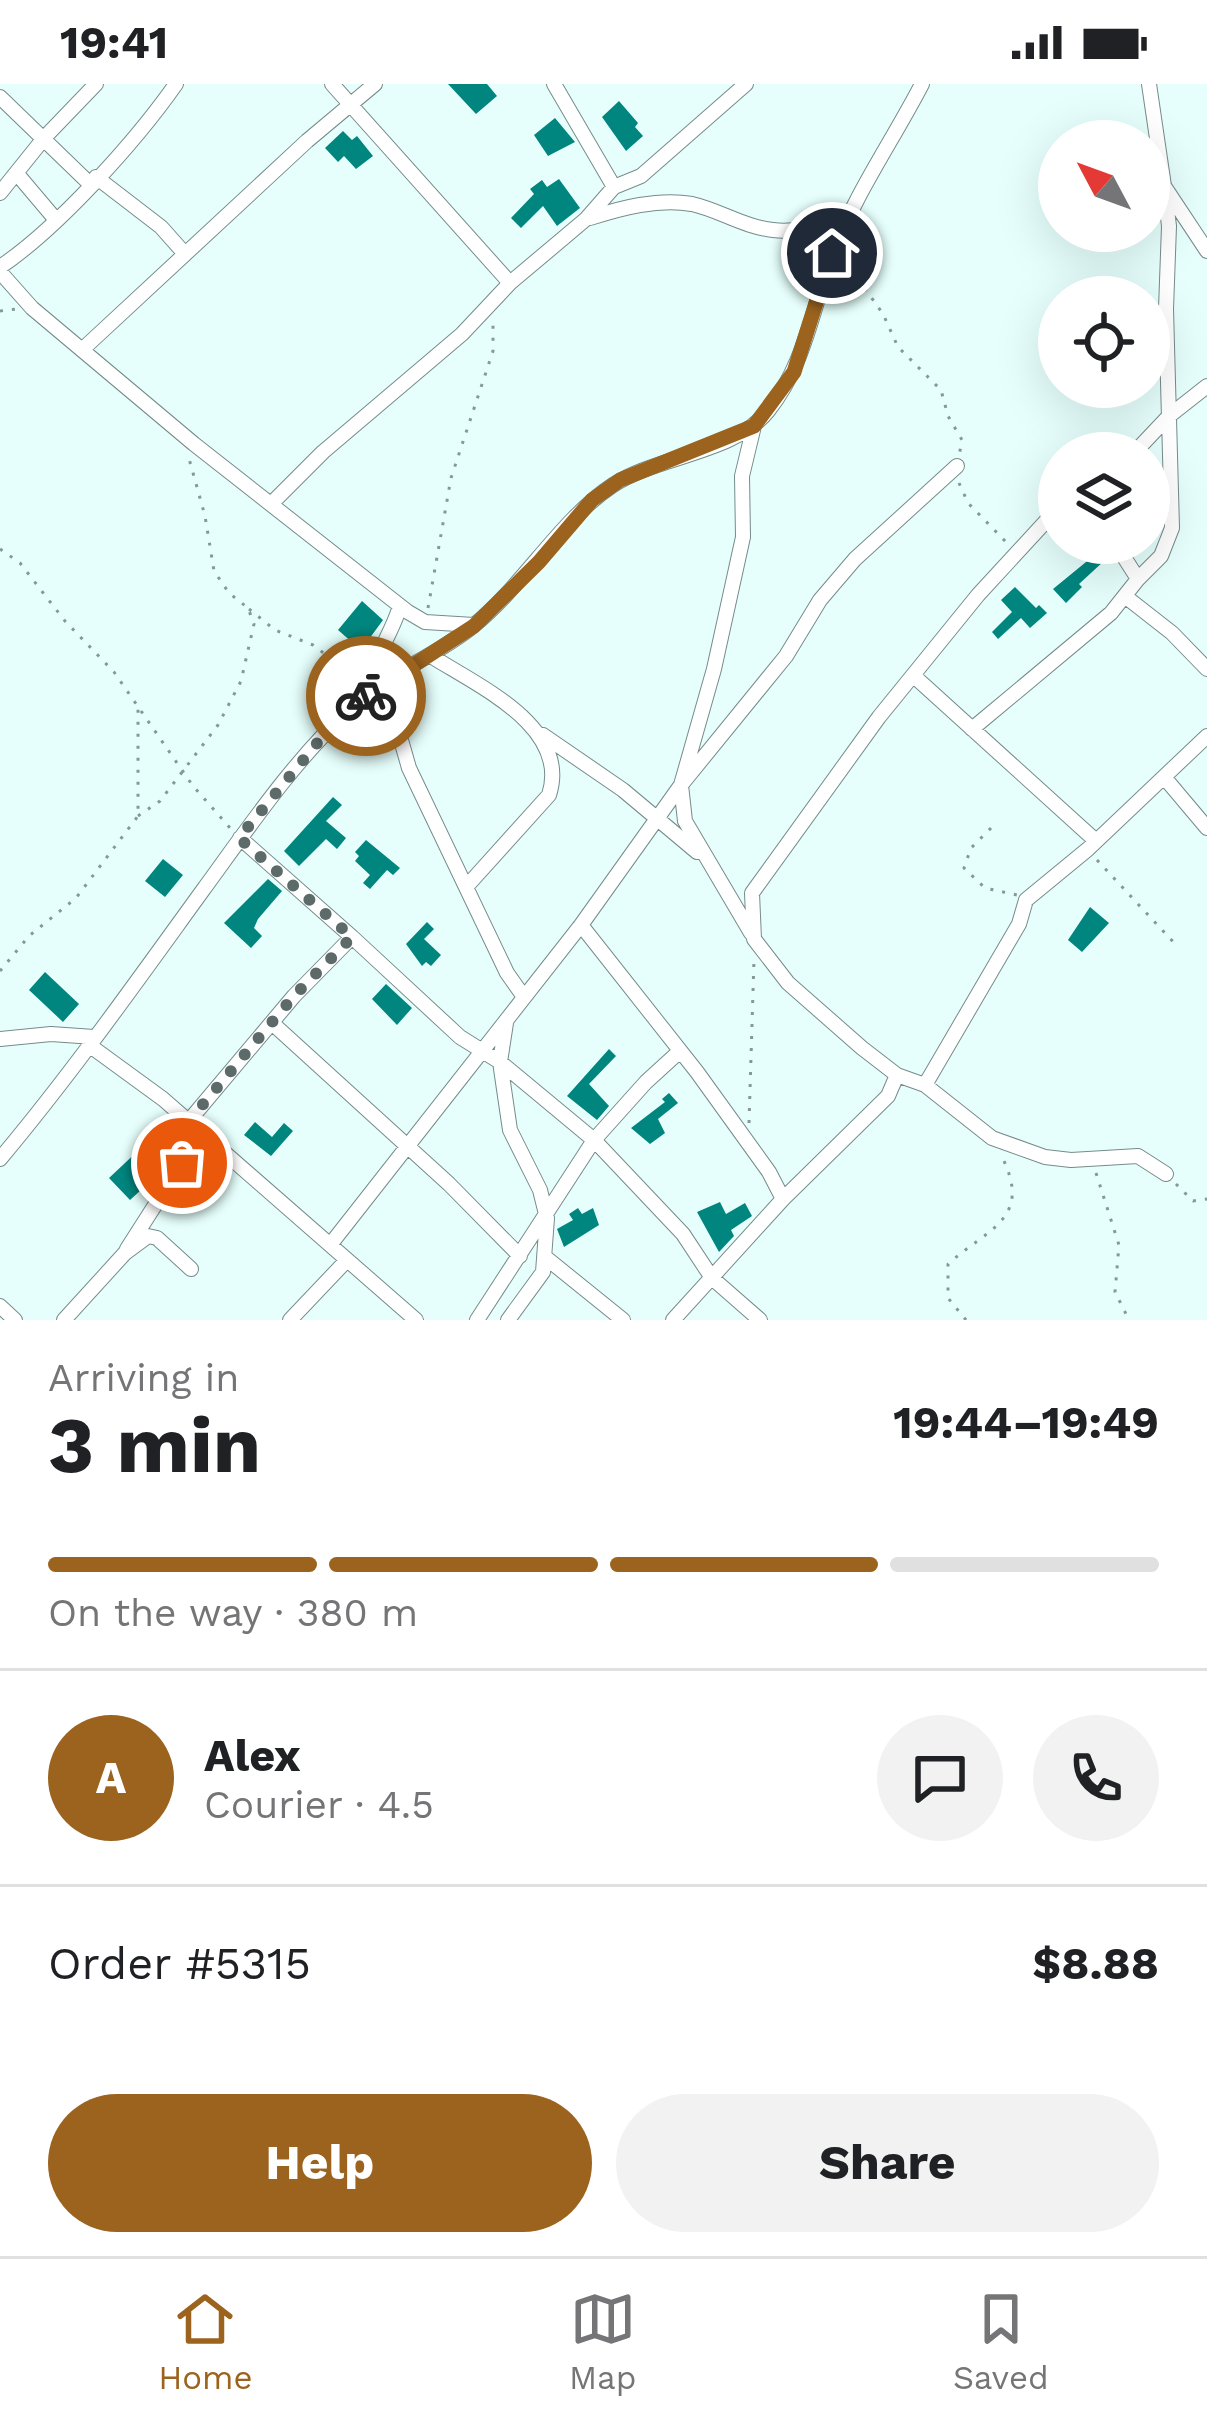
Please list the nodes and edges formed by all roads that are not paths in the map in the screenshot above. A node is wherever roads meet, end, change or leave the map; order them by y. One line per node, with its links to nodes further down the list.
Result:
1 (96, 84): 12 (street)
2 (176, 84): 14 (street)
3 (332, 84): 10 (street)
4 (375, 84): 10 (street)
5 (554, 84): 15 (street)
6 (746, 84): 15 (street)
7 (922, 84): 20 (street)
8 (1149, 84): 11 (street)
9 (0, 97): 12 (street)
10 (352, 106): 23 (street); 25 (street)
11 (1154, 120)
12 (45, 137): 13 (street); 14 (street)
13 (18, 175): 16 (street); 19 (street)
14 (93, 181): 19 (street); 23 (street)
15 (614, 187): 18 (street)
16 (0, 194)
17 (1170, 195): 21 (street)
18 (586, 219): 20 (street); 25 (street)
19 (56, 220): 24 (street)
20 (847, 220): 29 (street)
21 (1207, 251)
22 (1169, 252): 28 (street)
23 (185, 254): 26 (street)
24 (0, 270): 26 (street)
25 (510, 284): 32 (street)
26 (84, 349): 32 (street)
27 (1207, 386): 28 (street)
28 (1169, 416): 30 (street); 35 (street)
29 (754, 426): 38 (street); 48 (street)
30 (1154, 432)
31 (957, 466): 48 (street)
32 (272, 502): 37 (street)
33 (1038, 532): 41 (street)
34 (1128, 564): 35 (street)
35 (1138, 579): 36 (street)
36 (1126, 597): 40 (street); 44 (street)
37 (400, 606): 38 (street); 43 (street)
38 (474, 626): 39 (street)
39 (431, 656): 42 (street); 45 (street)
40 (1207, 669)
41 (915, 677): 44 (street); 57 (street)
42 (385, 684): 43 (street); 54 (street)
43 (356, 703): 51 (street)
44 (972, 729): 52 (street)
45 (543, 735): 49 (street); 54 (street)
46 (1207, 736): 47 (street)
47 (1163, 777): 50 (street); 52 (street)
48 (681, 785): 49 (street); 53 (street)
49 (658, 820): 53 (street); 55 (street)
50 (1207, 828)
51 (239, 838): 56 (street); 62 (street)
52 (1092, 845): 67 (street)
53 (705, 860): 57 (street)
54 (467, 886): 58 (street)
55 (581, 925): 58 (street); 64 (street)
56 (352, 937): 59 (street); 63 (street)
57 (754, 939): 66 (street)
58 (524, 997): 60 (street)
59 (272, 1023): 68 (street); 71 (street)
60 (506, 1023): 63 (street); 65 (street)
61 (0, 1039): 62 (street)
62 (91, 1041): 68 (street); 72 (street)
63 (484, 1051): 65 (street); 71 (street)
64 (680, 1051): 70 (street); 74 (street)
65 (500, 1062): 70 (street); 75 (street)
66 (897, 1075): 67 (street); 74 (street)
67 (925, 1085): 73 (street)
68 (188, 1122): 69 (street)
69 (209, 1139): 76 (street); 77 (street)
70 (594, 1140): 75 (street); 82 (street)
71 (408, 1148): 76 (street); 78 (street)
72 (0, 1159)
73 (1166, 1174)
74 (783, 1199): 82 (street)
75 (547, 1218): 78 (street); 79 (street)
76 (330, 1245): 80 (street)
77 (125, 1253): 81 (street); 85 (street)
78 (520, 1256): 88 (street)
79 (545, 1257): 89 (street); 90 (street)
80 (347, 1260): 86 (street); 87 (street)
81 (191, 1269)
82 (712, 1278): 91 (street); 92 (street)
83 (0, 1306): 84 (street)
84 (15, 1320)
85 (64, 1320)
86 (290, 1320)
87 (416, 1320)
88 (477, 1320)
89 (508, 1320)
90 (623, 1320)
91 (673, 1320)
92 (760, 1320)

